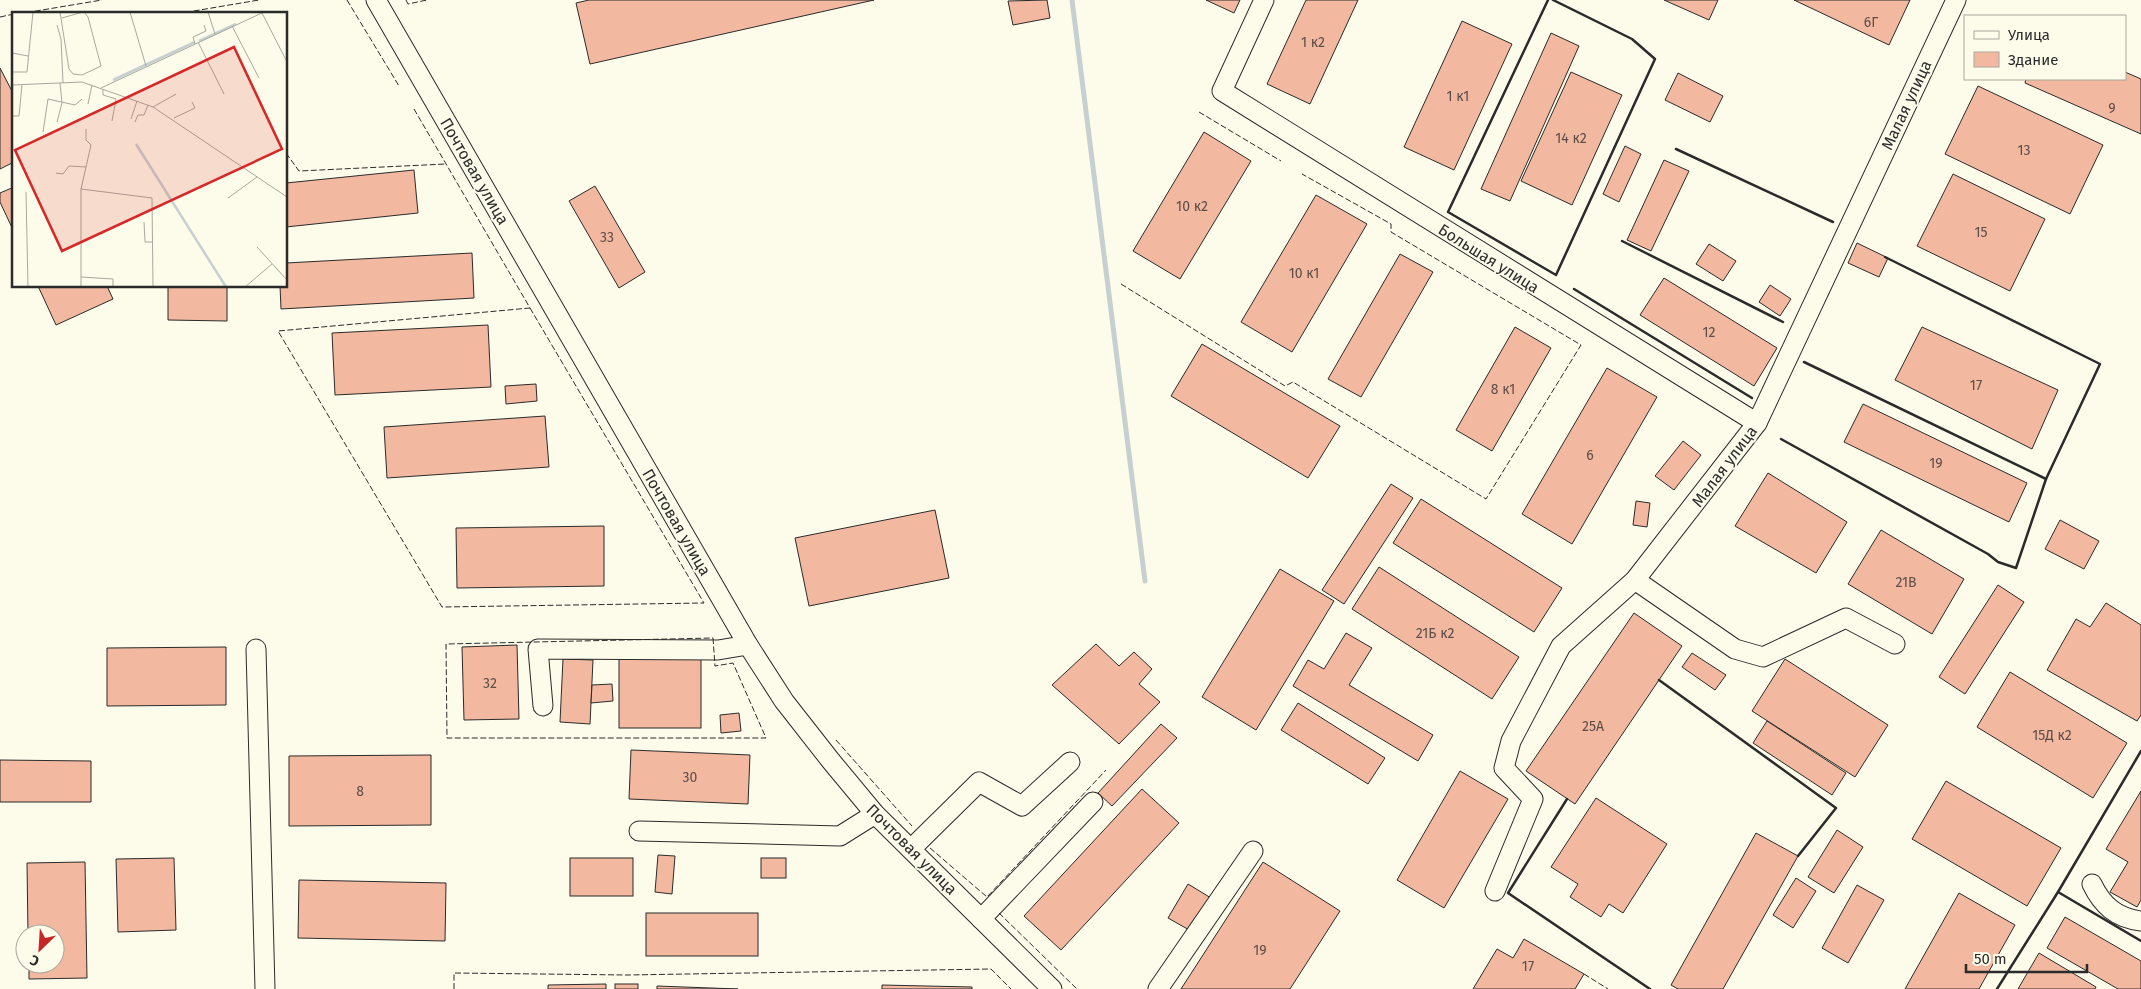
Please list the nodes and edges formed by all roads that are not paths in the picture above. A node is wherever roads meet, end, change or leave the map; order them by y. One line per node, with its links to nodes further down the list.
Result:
1 (376, 0): 7 (street, Почтовая улица)
2 (1264, 0): 4 (street, Большая улица)
3 (1956, 0): 4 (street, Малая улица)
4 (1757, 423): 5 (street, Малая улица)
5 (1636, 580): 6 (street); 17 (street, Малая улица)
6 (1895, 644)
7 (748, 645): 9 (street); 12 (street, Почтовая улица)
8 (256, 649): 20 (street)
9 (543, 706)
10 (1070, 762): 14 (street)
11 (1093, 802): 18 (street)
12 (875, 814): 13 (street); 14 (street, Почтовая улица)
13 (639, 831)
14 (911, 849): 18 (street, Почтовая улица)
15 (1253, 851): 22 (street)
16 (2092, 884): 19 (street)
17 (1495, 891)
18 (981, 919): 21 (street, Почтовая улица)
19 (2141, 921)
20 (265, 989)
21 (1052, 989)
22 (1158, 989)

